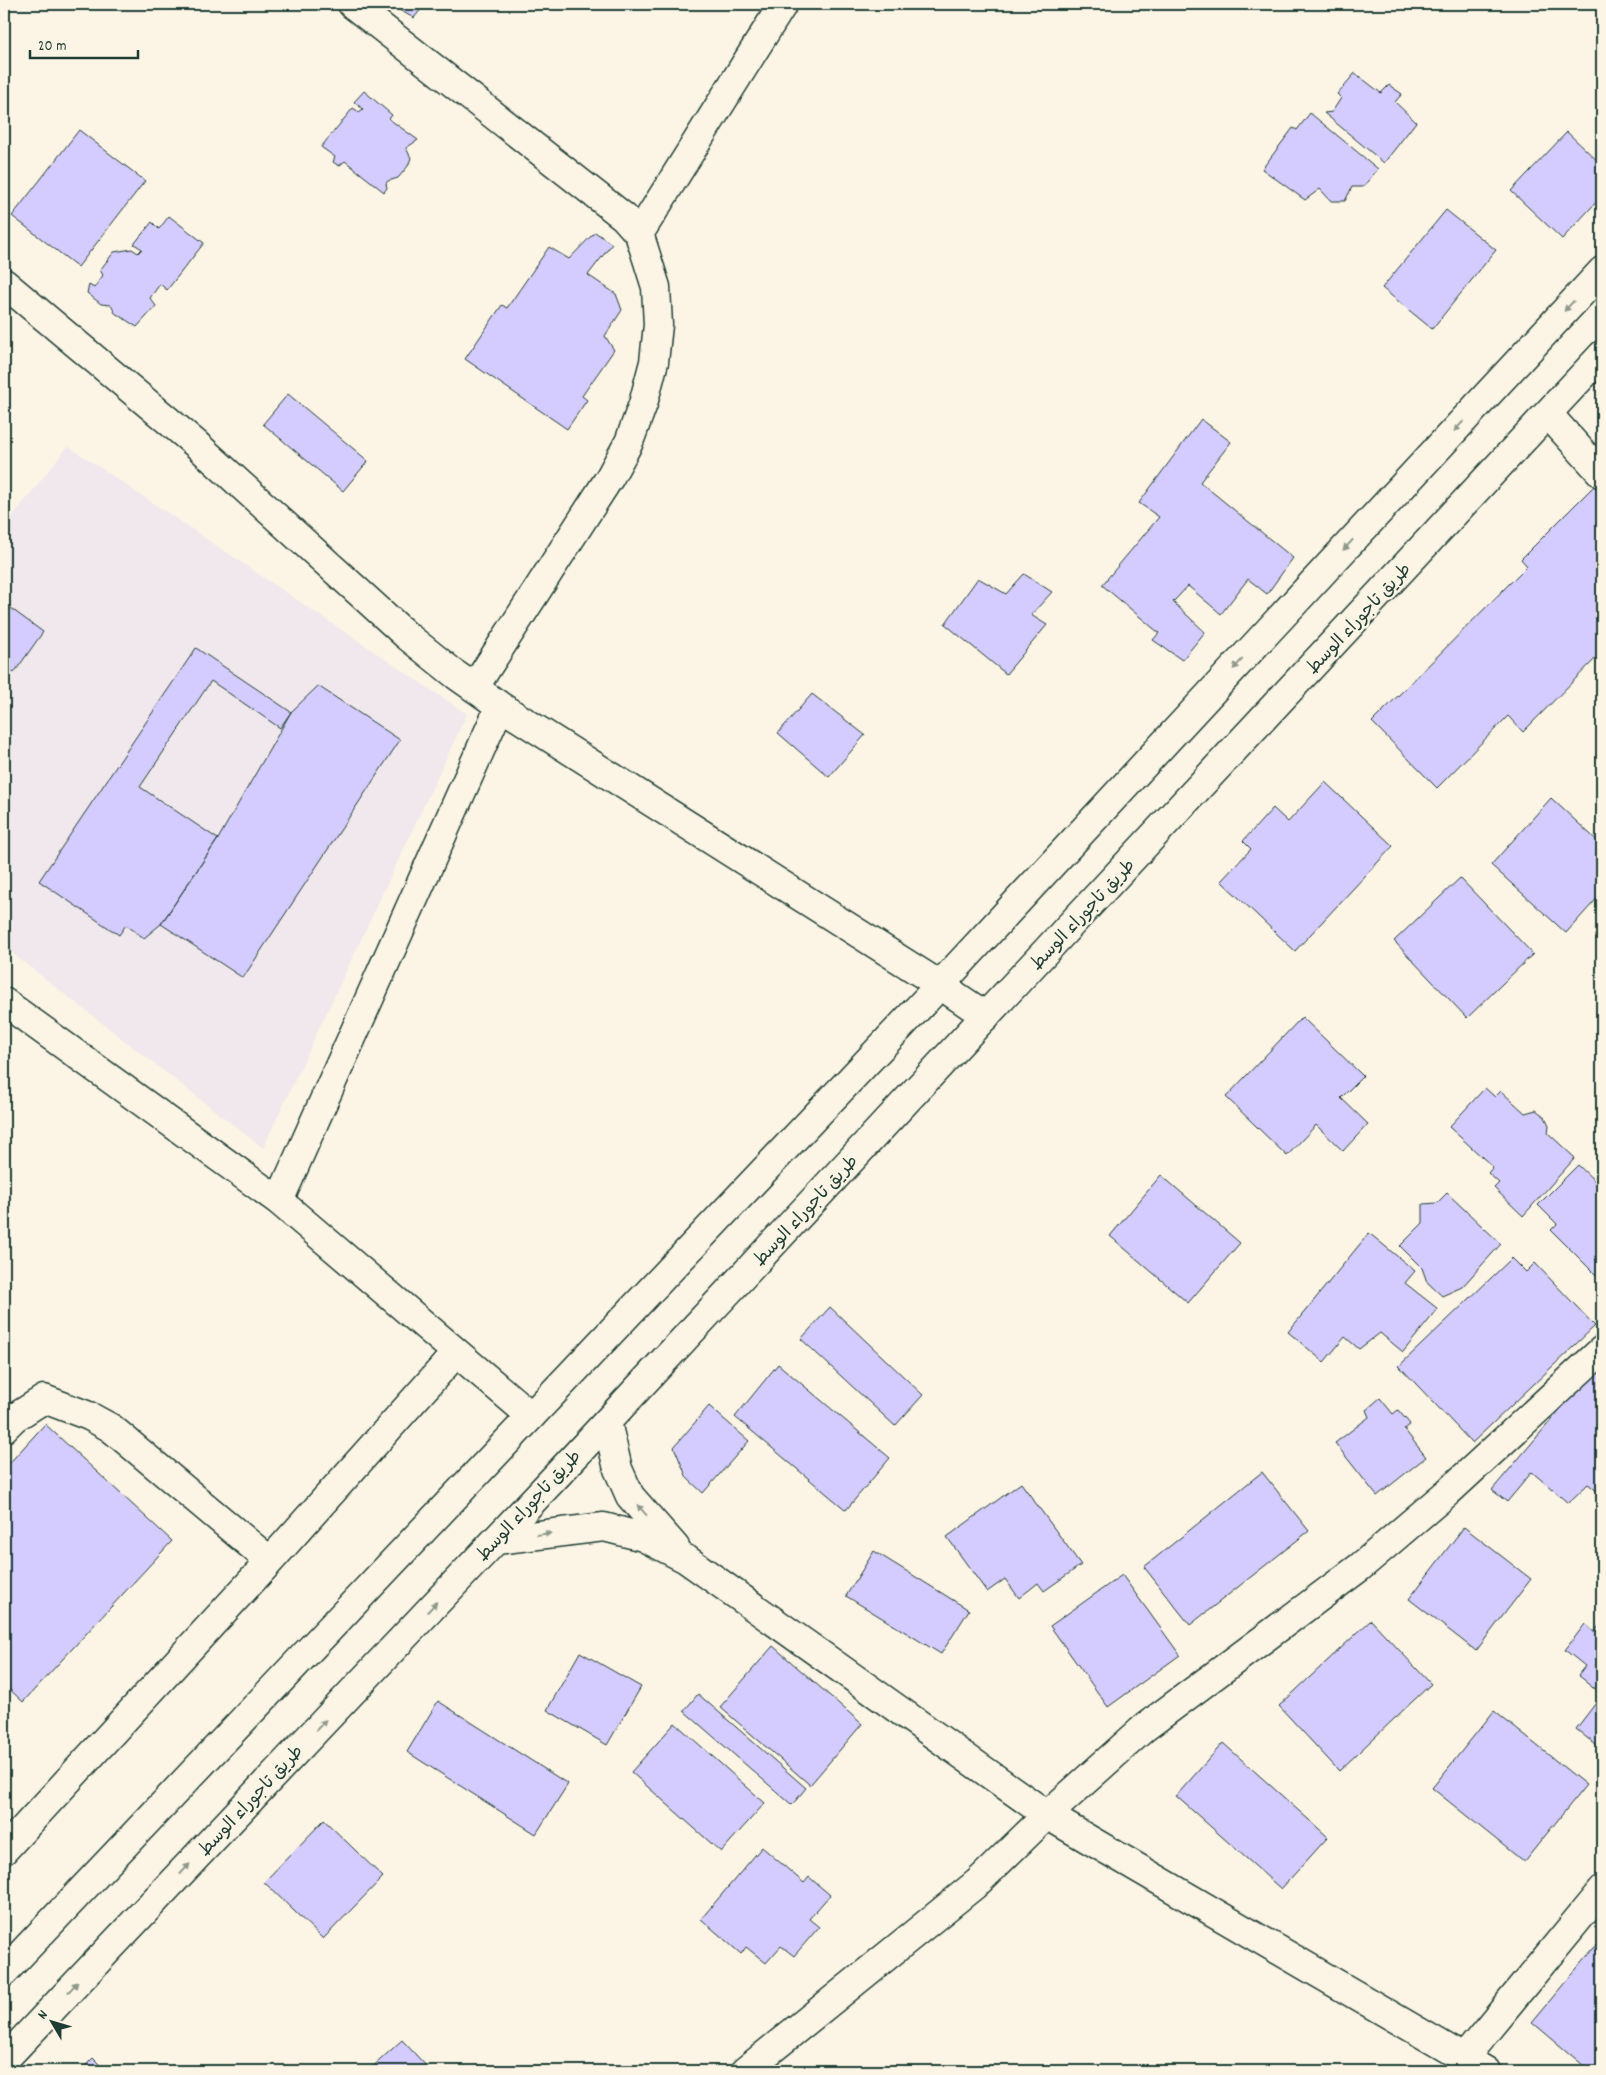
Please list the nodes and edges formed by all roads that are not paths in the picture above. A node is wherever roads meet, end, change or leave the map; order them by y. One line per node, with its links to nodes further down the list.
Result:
1 (352, 4): 3 (street)
2 (783, 4): 3 (street)
3 (639, 234): 9 (street)
4 (1602, 271): 11 (street, one-way to 11)
5 (4, 283): 9 (street)
6 (1602, 355): 7 (street, طريق تاجوراء الوسط)
7 (1548, 414): 8 (street); 13 (street, طريق تاجوراء الوسط)
8 (1602, 474)
9 (474, 688): 10 (street)
10 (500, 706): 11 (street); 14 (street)
11 (940, 985): 13 (street); 17 (street)
12 (4, 1002): 14 (street)
13 (986, 1016): 18 (street, طريق تاجوراء الوسط)
14 (279, 1201): 16 (street)
15 (1602, 1350): 23 (street)
16 (456, 1353): 17 (street); 22 (street)
17 (531, 1416): 26 (street)
18 (607, 1422): 20 (street, طريق تاجوراء الوسط); 21 (street, one-way to 18)
19 (4, 1428): 22 (street)
20 (496, 1540): 21 (street, one-way to 21); 27 (street, طريق تاجوراء الوسط, one-way to 20)
21 (686, 1559): 23 (street)
22 (270, 1560): 24 (street)
23 (1048, 1815): 28 (street); 29 (street)
24 (4, 1850)
25 (1602, 1890): 28 (street)
26 (4, 1972)
27 (4, 2060)
28 (1475, 2065)
29 (745, 2071)

